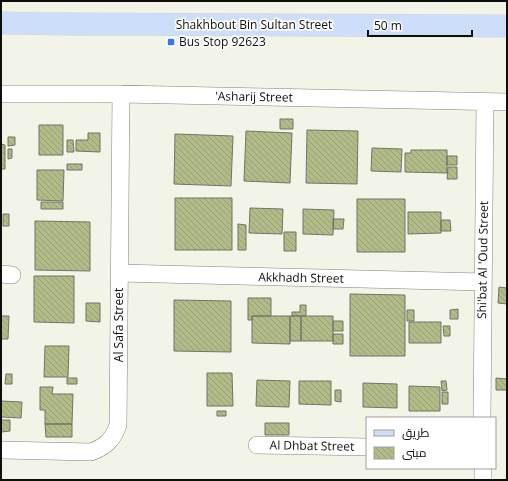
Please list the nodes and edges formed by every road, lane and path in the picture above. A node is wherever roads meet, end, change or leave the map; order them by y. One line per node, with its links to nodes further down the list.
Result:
1 (1, 23): 2 (main road, Shakhbout Bin Sultan Street)
2 (507, 26)
3 (1, 94): 4 (street, 'Asharij Street)
4 (121, 94): 5 (street, 'Asharij Street); 7 (street, Al Safa Street)
5 (485, 102): 6 (street, 'Asharij Street); 8 (street, Shi'bat Al 'Oud Street)
6 (507, 102)
7 (119, 273): 8 (street, Akkhadh Street); 12 (street, Al Safa Street)
8 (483, 282): 9 (street, Shi'bat Al 'Oud Street)
9 (482, 417)
10 (257, 445): 11 (street, Al Dhbat Street)
11 (366, 448)
12 (1, 450)
13 (482, 469): 14 (street)
14 (483, 480)

